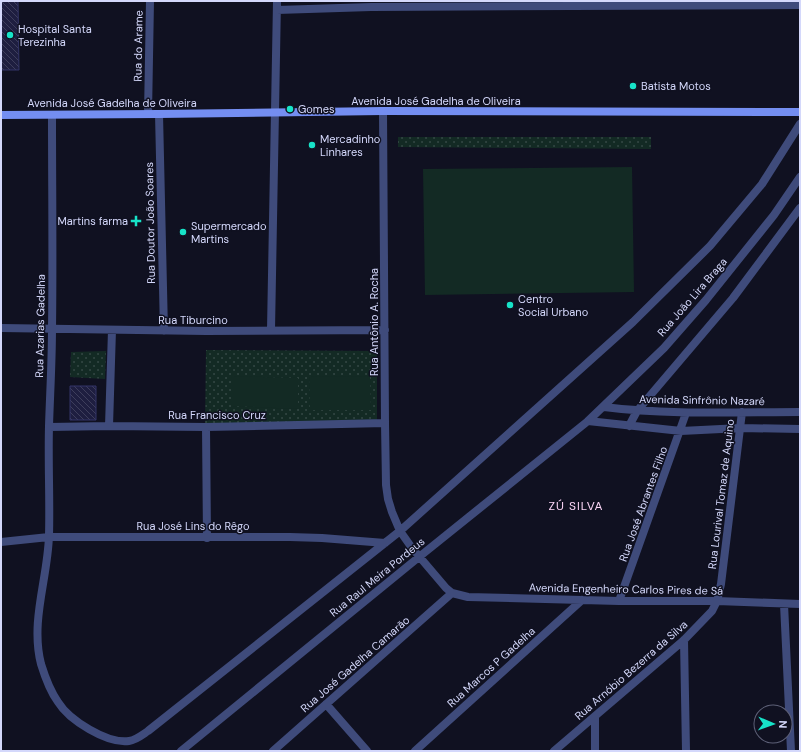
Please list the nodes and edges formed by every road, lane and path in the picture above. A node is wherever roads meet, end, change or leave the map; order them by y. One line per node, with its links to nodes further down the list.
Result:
1 (150, 1): 10 (street, Rua do Arame)
2 (277, 1): 5 (street)
3 (371, 4): 4 (street); 5 (street)
4 (800, 5)
5 (277, 10): 7 (street)
6 (383, 111): 7 (main road, Avenida José Gadelha de Oliveira); 8 (main road, Avenida José Gadelha de Oliveira); 20 (street, Rua Antônio A. Rocha)
7 (275, 112): 11 (main road, Avenida José Gadelha de Oliveira); 19 (street)
8 (800, 112)
9 (52, 114): 10 (main road, Avenida José Gadelha de Oliveira); 12 (main road, Avenida José Gadelha de Oliveira); 17 (street, Rua Azarias Gadelha)
10 (148, 114): 11 (main road, Avenida José Gadelha de Oliveira)
11 (159, 114): 21 (street, Rua Doutor João Soares)
12 (1, 115)
13 (800, 124): 36 (street, Rua Azarias Gadelha)
14 (800, 177): 22 (street, Rua João Lira Braga)
15 (800, 208): 23 (street)
16 (1, 328): 17 (street, Rua Tiburcino)
17 (52, 328): 18 (street, Rua Tiburcino); 29 (street, Rua Azarias Gadelha)
18 (112, 330): 21 (street, Rua Tiburcino); 30 (street)
19 (271, 330): 20 (street, Rua Tiburcino); 21 (street, Rua Tiburcino)
20 (385, 330): 28 (street, Rua Antônio A. Rocha)
21 (164, 331)
22 (604, 406): 23 (street, Avenida Sinfrônio Nazaré); 27 (street, Rua João Lira Braga)
23 (637, 411): 26 (street, Avenida Sinfrônio Nazaré); 31 (street)
24 (742, 412): 25 (street, Avenida Sinfrônio Nazaré); 26 (street, Avenida Sinfrônio Nazaré); 33 (street, Rua Lourival Tomaz de Aquino)
25 (800, 412)
26 (686, 413): 35 (street, Rua José Abrantes Filho)
27 (588, 421): 31 (street); 41 (street, Rua Raul Meira Pordeus)
28 (385, 423): 32 (street, Rua Francisco Cruz); 36 (street, Rua Antônio A. Rocha)
29 (49, 426): 30 (street, Rua Francisco Cruz); 37 (street, Rua Azarias Gadelha)
30 (109, 426): 32 (street, Rua Francisco Cruz)
31 (629, 426): 35 (street)
32 (206, 427): 38 (street)
33 (741, 428): 34 (street); 35 (street); 45 (street, Rua Lourival Tomaz de Aquino)
34 (800, 429)
35 (680, 431): 44 (street, Rua José Abrantes Filho)
36 (400, 531): 40 (street, Rua Azarias Gadelha); 41 (street, Rua Antônio A. Rocha)
37 (49, 537): 38 (street, Rua José Lins do Rêgo); 39 (street, Rua José Lins do Rêgo); 40 (street, Rua Azarias Gadelha)
38 (207, 538): 40 (street, Rua José Lins do Rêgo)
39 (1, 542)
40 (385, 543)
41 (419, 557): 42 (street, Rua Antônio A. Rocha); 51 (street, Rua Raul Meira Pordeus)
42 (452, 593): 43 (street, Avenida Engenheiro Carlos Pires de Sá); 49 (street, Rua José Gadelha Camarão)
43 (582, 600): 44 (street, Avenida Engenheiro Carlos Pires de Sá); 54 (street, Rua Marcos P Gadelha)
44 (619, 601): 45 (street, Avenida Engenheiro Carlos Pires de Sá)
45 (717, 601): 46 (street, Avenida Engenheiro Carlos Pires de Sá); 48 (street, Rua Arnóbio Bezerra da Silva)
46 (784, 604): 47 (street, Avenida Engenheiro Carlos Pires de Sá); 58 (street)
47 (800, 604)
48 (684, 640): 50 (street, Rua Arnóbio Bezerra da Silva); 57 (street)
49 (326, 704): 52 (street, Rua José Gadelha Camarão); 53 (street)
50 (594, 716): 55 (street, Rua Arnóbio Bezerra da Silva); 56 (street)
51 (182, 751)
52 (273, 751)
53 (367, 751)
54 (415, 751)
55 (554, 751)
56 (596, 751)
57 (686, 751)
58 (791, 751)

